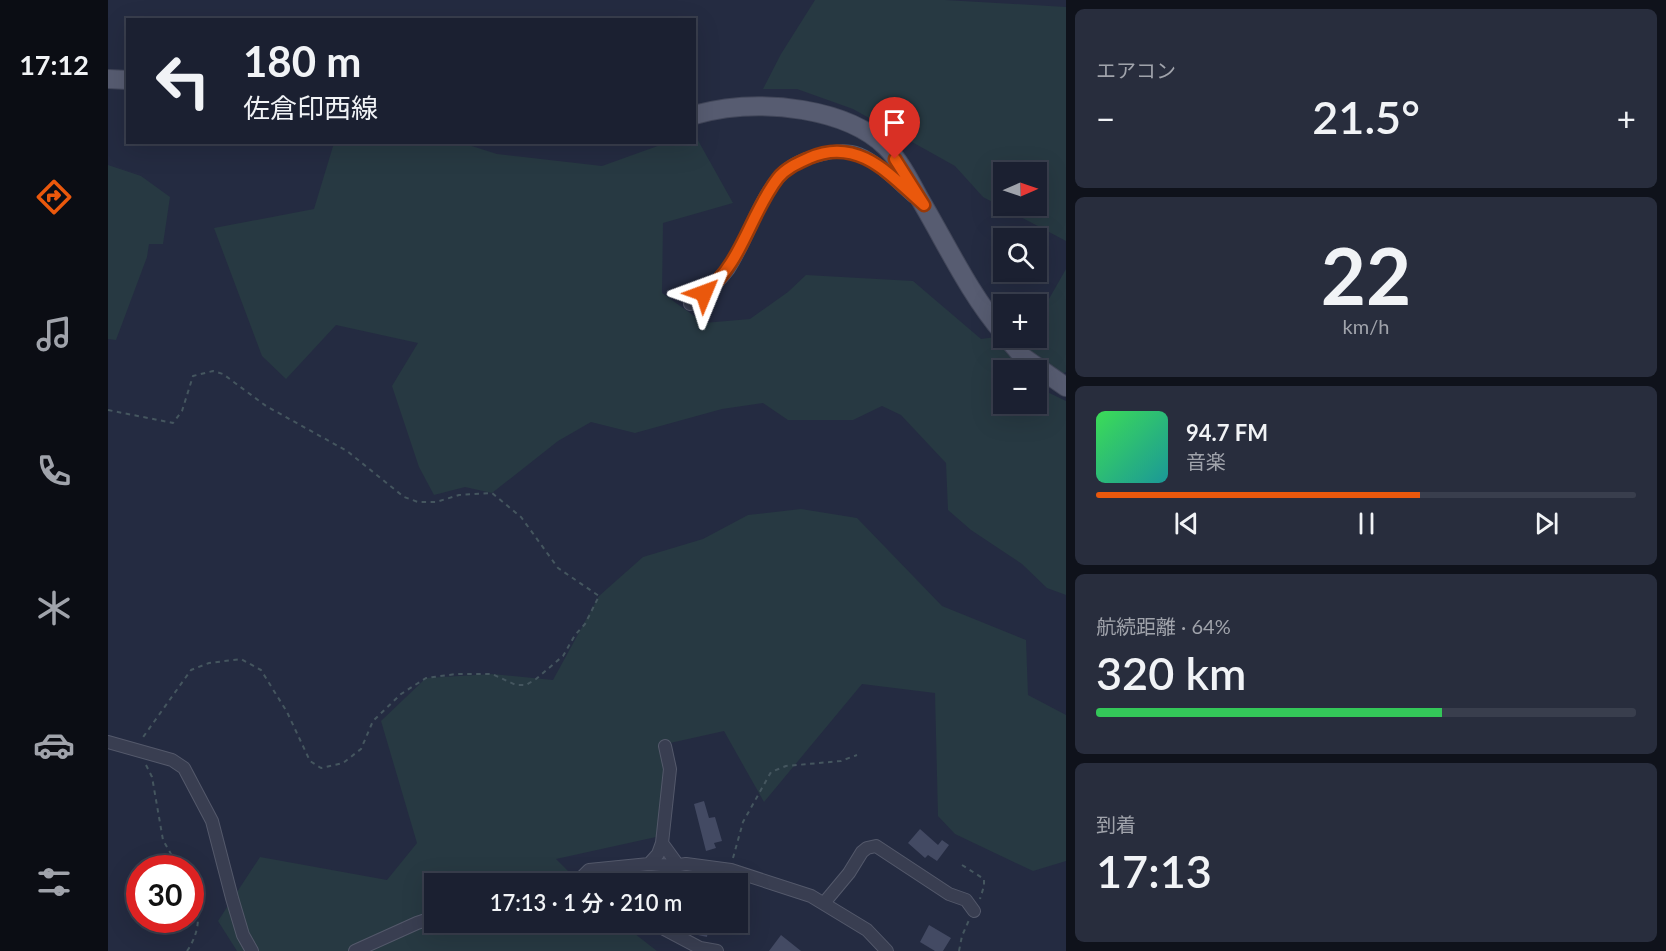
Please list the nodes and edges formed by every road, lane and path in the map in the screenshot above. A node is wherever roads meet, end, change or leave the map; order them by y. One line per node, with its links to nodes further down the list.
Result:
1 (108, 79): 2 (main road)
2 (126, 80)
3 (696, 115): 4 (main road)
4 (924, 205): 5 (street); 6 (main road)
5 (690, 304)
6 (993, 318)
7 (1015, 348): 8 (main road)
8 (1066, 387)
9 (108, 410): 12 (path)
10 (108, 742): 12 (street)
11 (665, 746): 14 (street)
12 (138, 749): 15 (path); 26 (street)
13 (857, 755): 16 (path)
14 (662, 843): 17 (street); 18 (street)
15 (172, 855)
16 (732, 860)
17 (649, 864): 18 (street); 19 (street)
18 (678, 865): 20 (street)
19 (586, 873)
20 (824, 903): 21 (street); 29 (street)
21 (974, 911)
22 (424, 920): 27 (street)
23 (197, 933): 25 (path)
24 (672, 933): 28 (street)
25 (187, 951)
26 (252, 951)
27 (355, 951)
28 (717, 951)
29 (886, 951)

